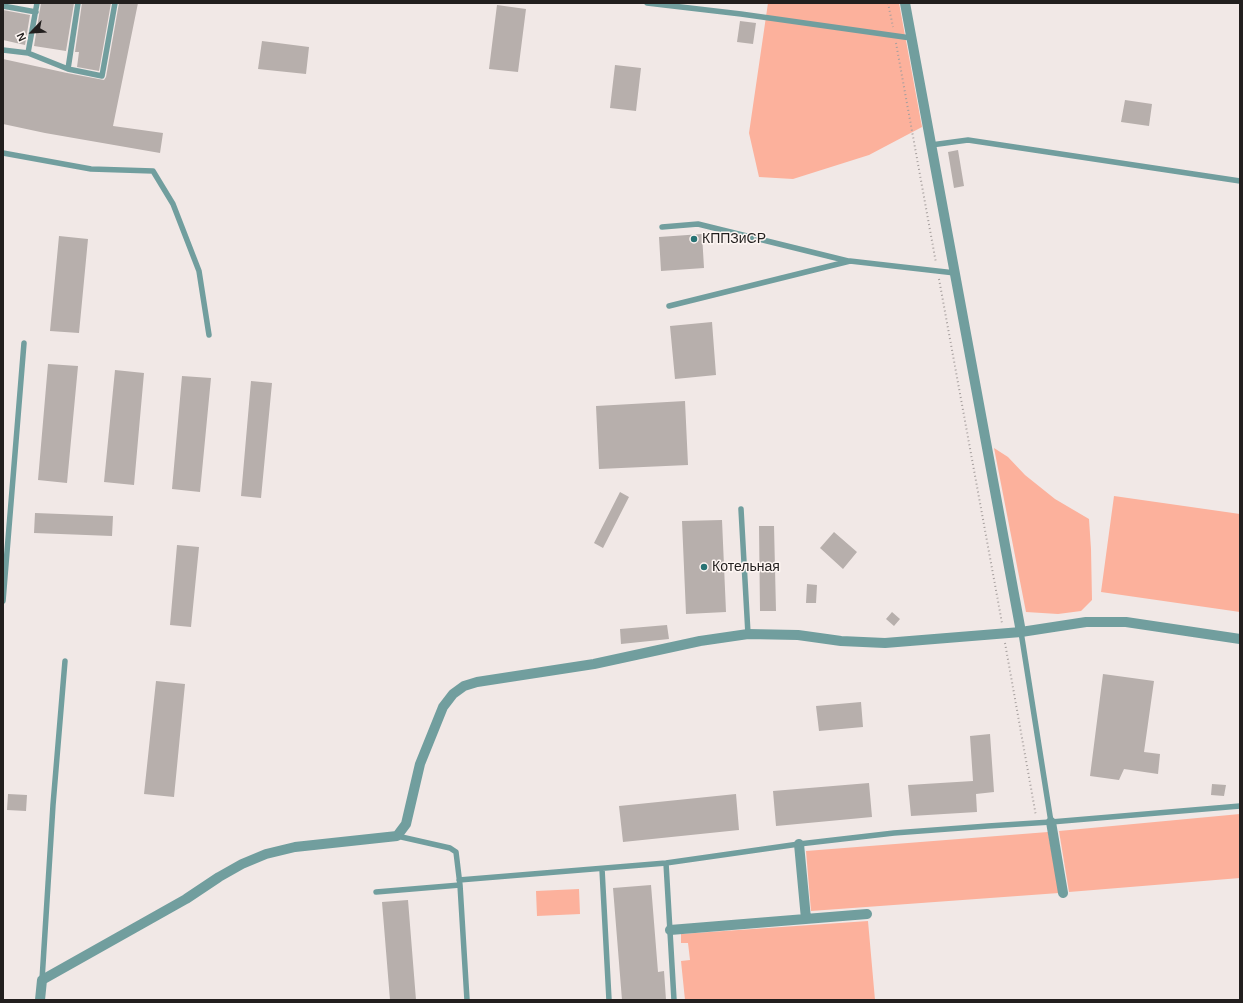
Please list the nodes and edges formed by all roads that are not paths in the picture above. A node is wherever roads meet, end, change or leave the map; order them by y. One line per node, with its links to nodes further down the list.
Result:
1 (37, 3): 7 (lane)
2 (78, 3): 11 (lane)
3 (114, 3): 11 (lane)
4 (647, 3): 8 (lane)
5 (905, 3): 8 (street)
6 (3, 6): 7 (lane)
7 (36, 12): 10 (lane)
8 (911, 38): 12 (street)
9 (3, 50): 10 (lane)
10 (28, 54): 11 (lane)
11 (68, 69)
12 (931, 145): 14 (lane); 17 (street)
13 (3, 153): 19 (lane)
14 (1240, 180)
15 (662, 227): 16 (lane)
16 (850, 262): 17 (lane); 18 (lane)
17 (955, 273): 23 (street)
18 (670, 306)
19 (209, 335)
20 (24, 343): 22 (lane)
21 (741, 508): 24 (lane)
22 (3, 601)
23 (1021, 632): 24 (street); 25 (street); 28 (lane)
24 (748, 634): 29 (street)
25 (1240, 639)
26 (64, 661): 39 (lane)
27 (1240, 806): 28 (lane)
28 (1051, 822): 30 (lane); 35 (street)
29 (397, 836): 33 (lane); 39 (street)
30 (799, 844): 31 (lane); 37 (street)
31 (666, 863): 32 (lane); 38 (lane)
32 (602, 869): 33 (lane); 42 (lane)
33 (459, 883): 34 (lane); 41 (lane)
34 (376, 892)
35 (1063, 892)
36 (867, 914): 37 (street)
37 (806, 919): 38 (street)
38 (670, 930): 43 (lane)
39 (42, 980): 40 (street)
40 (40, 1000)
41 (468, 1000)
42 (609, 1000)
43 (674, 1000)

